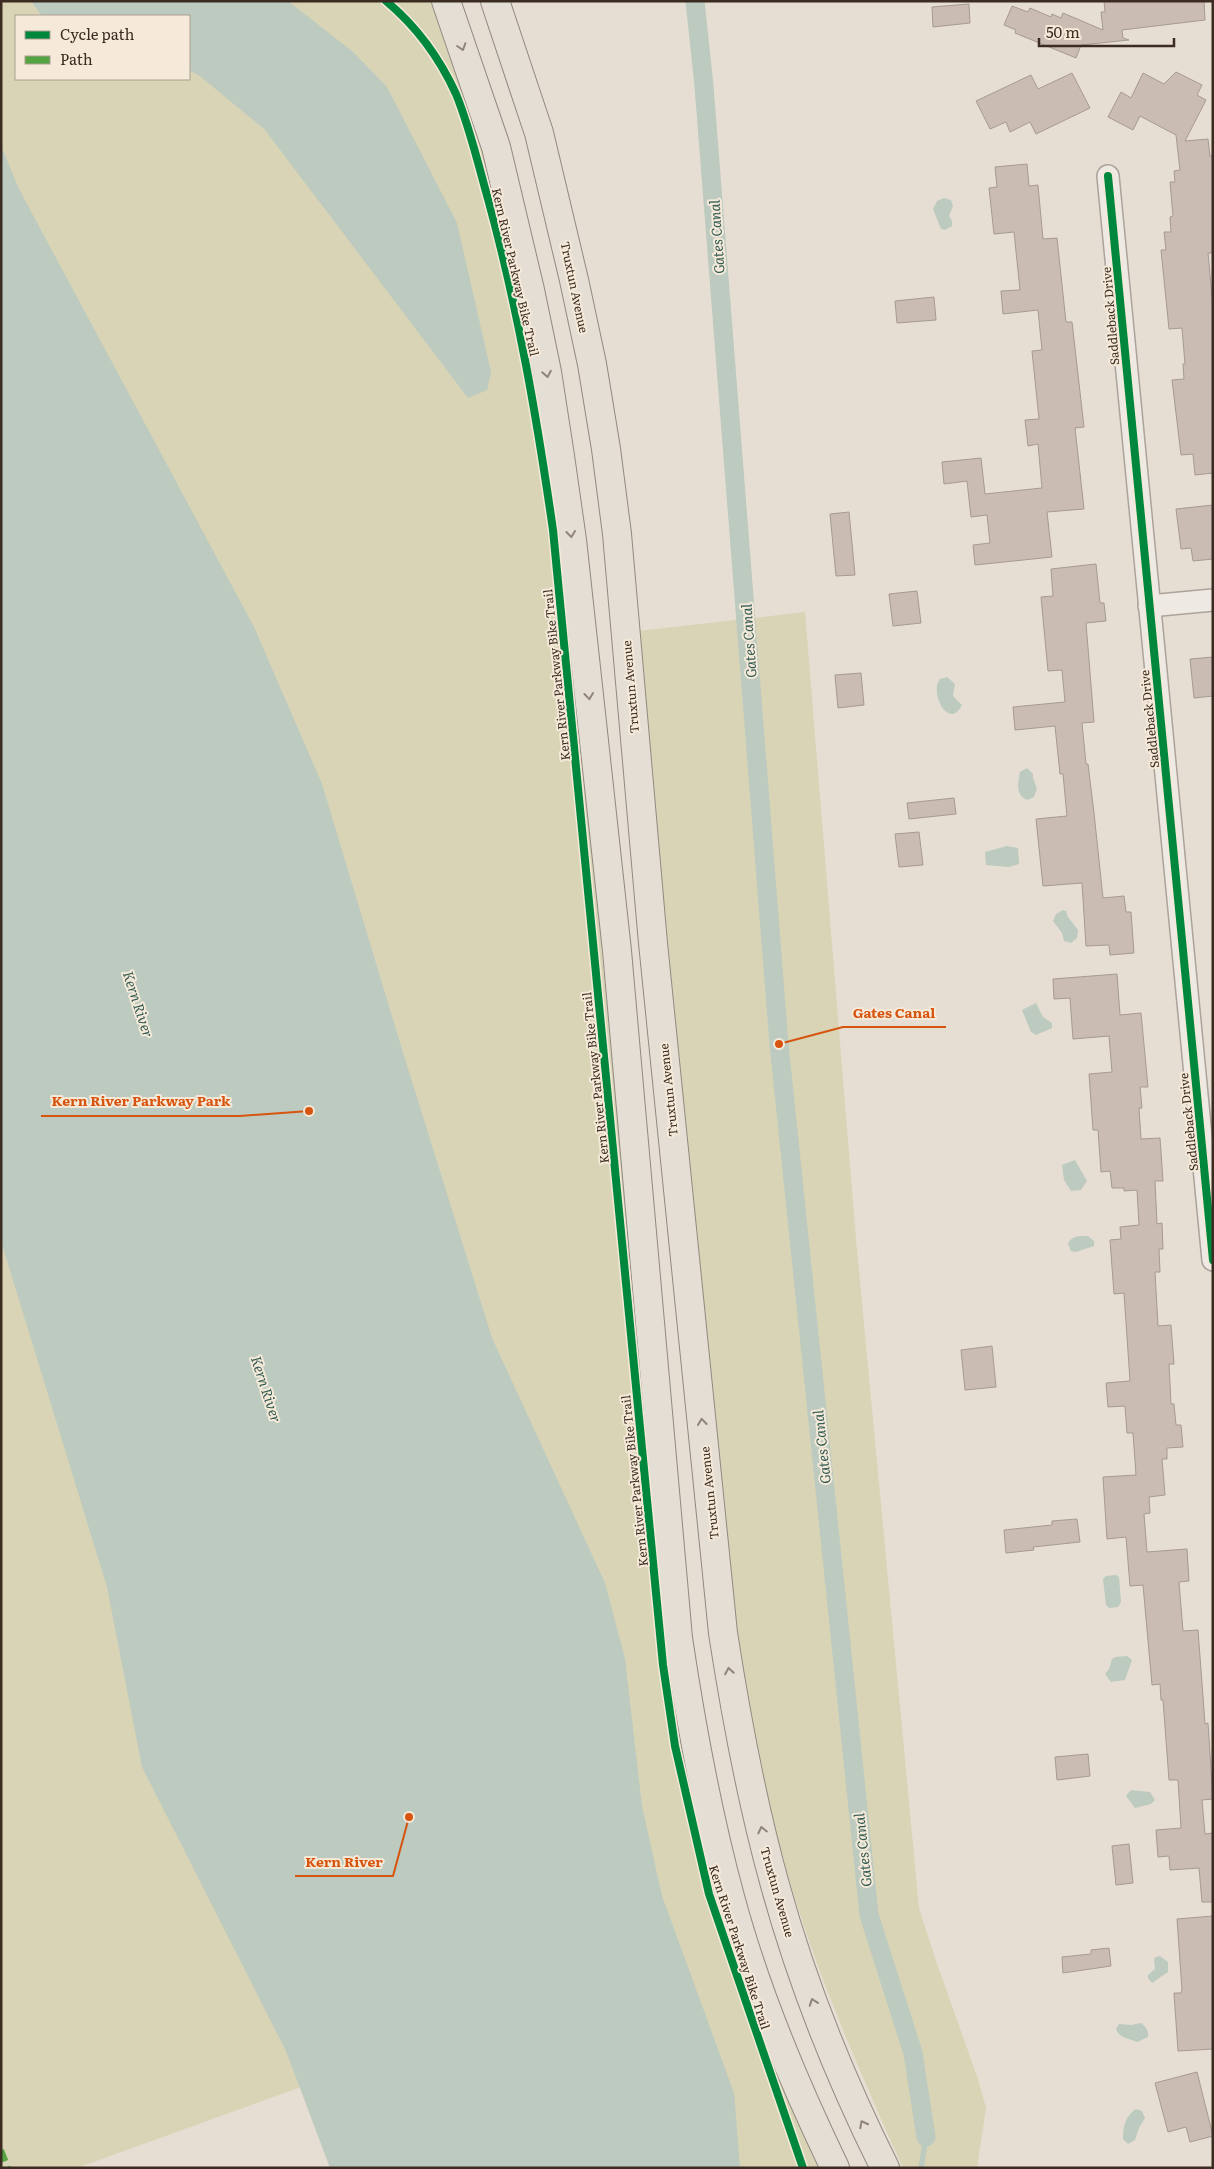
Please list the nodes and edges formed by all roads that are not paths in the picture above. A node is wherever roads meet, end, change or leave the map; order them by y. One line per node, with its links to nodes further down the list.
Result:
1 (446, 1): 7 (main road, one-way to 7)
2 (495, 1): 8 (main road, Truxtun Avenue, one-way to 2)
3 (1108, 176): 5 (street, Saddleback Drive)
4 (1213, 600): 5 (street)
5 (1149, 606): 6 (street, Saddleback Drive)
6 (1213, 1260)
7 (835, 2168)
8 (885, 2168)

